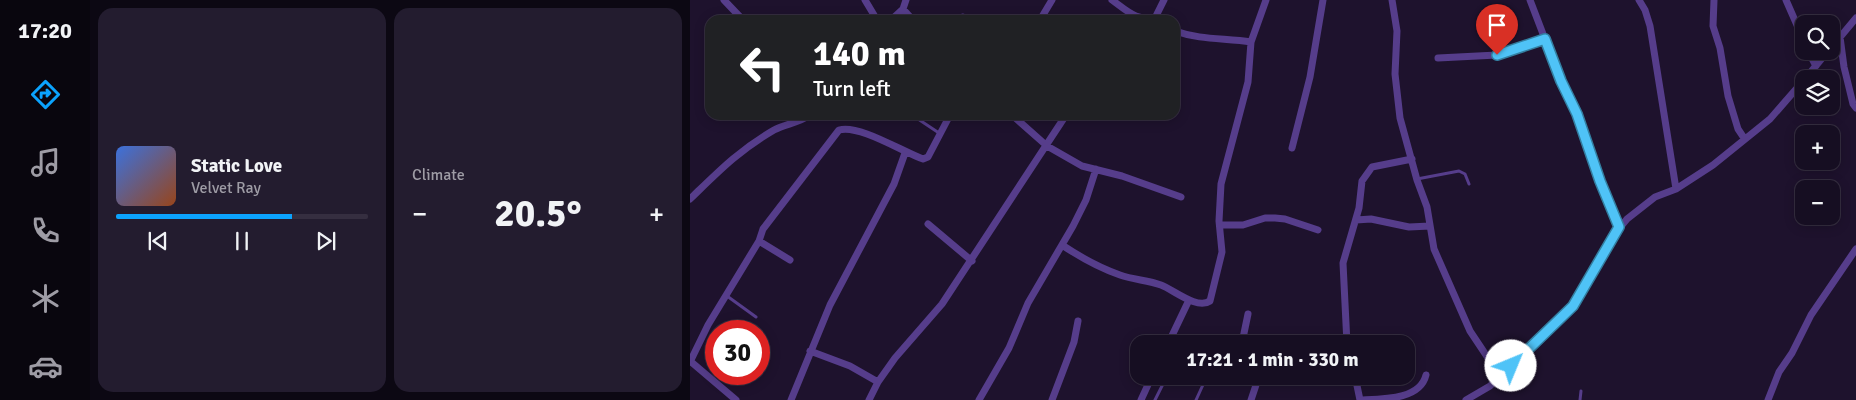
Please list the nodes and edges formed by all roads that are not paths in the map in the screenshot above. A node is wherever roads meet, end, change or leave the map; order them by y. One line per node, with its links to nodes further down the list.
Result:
1 (724, 0): 15 (street)
2 (865, 0): 16 (street)
3 (906, 0): 14 (street)
4 (1052, 0): 19 (street)
5 (1112, 0): 20 (street)
6 (1164, 0): 21 (street)
7 (1266, 0): 27 (street)
8 (1323, 0): 43 (street)
9 (1392, 0): 45 (street)
10 (1530, 0): 26 (street)
11 (1639, 0): 49 (street)
12 (1714, 0): 41 (street)
13 (1786, 0): 23 (street)
14 (903, 9): 17 (street); 18 (street)
15 (738, 15)
16 (874, 15)
17 (896, 15)
18 (908, 15)
19 (1043, 15)
20 (1130, 15)
21 (1159, 15)
22 (1856, 18): 25 (street)
23 (1795, 21)
24 (1180, 33): 27 (street)
25 (1840, 37): 34 (street)
26 (1545, 39): 28 (street); 56 (street)
27 (1251, 42): 54 (street)
28 (1438, 58)
29 (1813, 60): 31 (street)
30 (1821, 60): 31 (street)
31 (1816, 66): 32 (street)
32 (1812, 70)
33 (1795, 90): 41 (street)
34 (1856, 108)
35 (801, 120): 51 (street)
36 (920, 120): 40 (lane)
37 (947, 120): 40 (street)
38 (1018, 120): 42 (street)
39 (1063, 120): 42 (street)
40 (939, 133): 44 (street)
41 (1744, 138): 49 (street)
42 (1047, 146): 46 (street); 62 (street)
43 (1292, 148)
44 (905, 153): 58 (street); 71 (street)
45 (1412, 159): 47 (street); 52 (street)
46 (1096, 169): 50 (street); 59 (street)
47 (1417, 180): 48 (lane); 55 (street)
48 (1469, 184)
49 (1676, 189): 56 (street)
50 (1181, 197)
51 (690, 199)
52 (1356, 220): 55 (street); 70 (street)
53 (928, 224): 62 (street)
54 (1220, 225): 57 (street); 64 (street)
55 (1430, 226): 74 (street)
56 (1619, 227): 74 (street)
57 (1318, 230)
58 (759, 241): 61 (street); 63 (street)
59 (1062, 245): 64 (street); 85 (street)
60 (1856, 248): 94 (street)
61 (790, 260)
62 (972, 261): 75 (street)
63 (726, 296): 66 (lane); 72 (street)
64 (1189, 300): 68 (street)
65 (1248, 314): 69 (street)
66 (756, 317)
67 (1078, 322): 86 (street)
68 (1172, 335)
69 (1243, 335)
70 (1347, 335)
71 (810, 351): 75 (street); 83 (street)
72 (690, 361): 82 (street)
73 (1426, 375): 91 (street)
74 (1500, 376): 92 (street)
75 (878, 382): 84 (street)
76 (1148, 385): 87 (street)
77 (1162, 385): 88 (lane)
78 (1203, 385): 89 (lane)
79 (1256, 385): 90 (street)
80 (1357, 385): 91 (street)
81 (1581, 391): 93 (lane)
82 (736, 400)
83 (791, 400)
84 (869, 400)
85 (979, 400)
86 (1052, 400)
87 (1142, 400)
88 (1155, 400)
89 (1196, 400)
90 (1251, 400)
91 (1360, 400)
92 (1466, 400)
93 (1580, 400)
94 (1768, 400)

